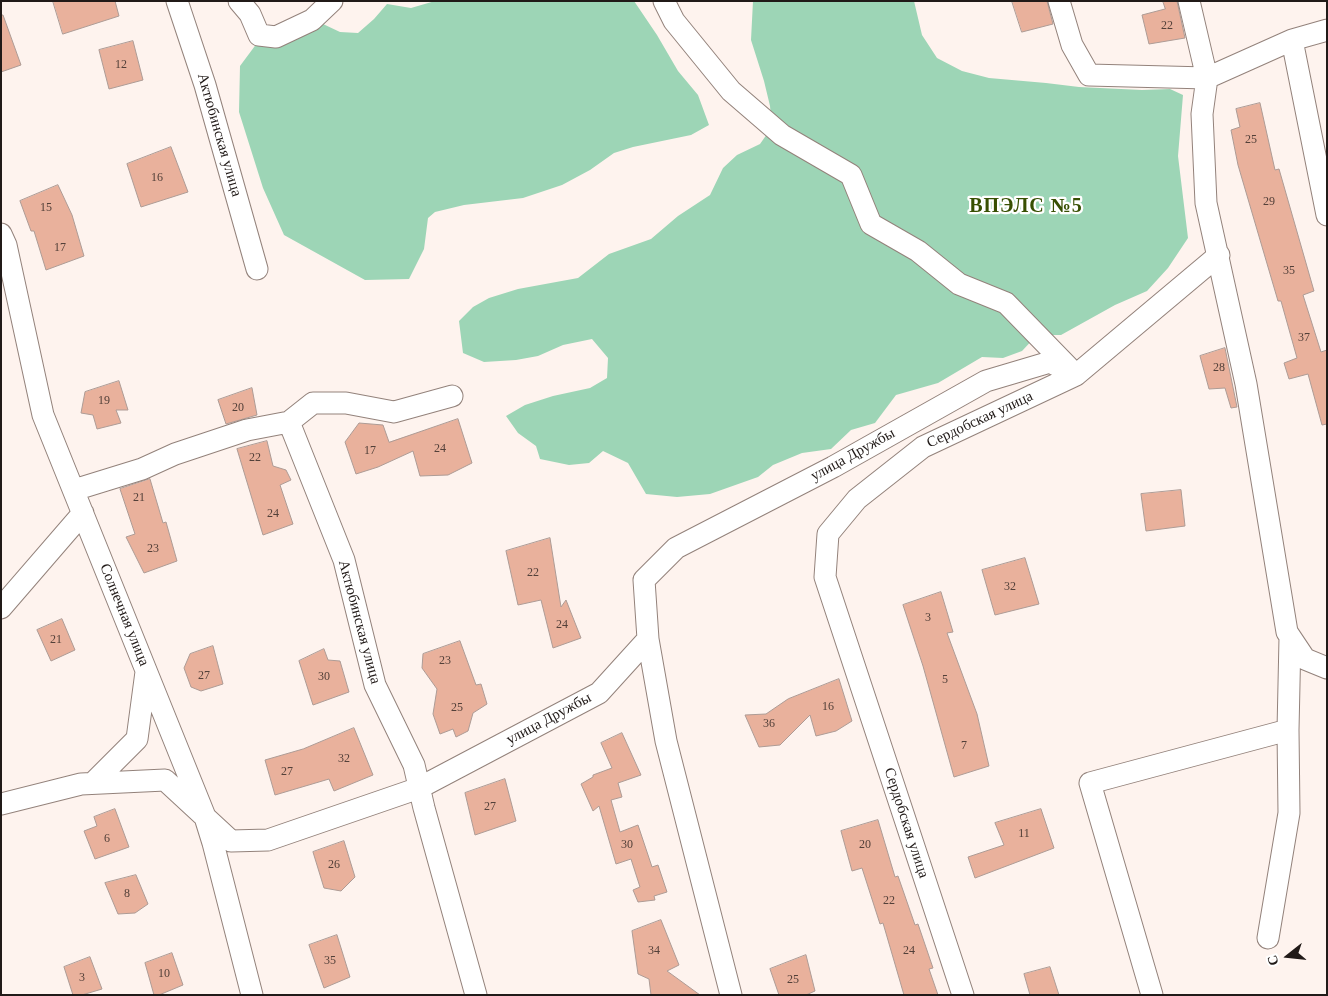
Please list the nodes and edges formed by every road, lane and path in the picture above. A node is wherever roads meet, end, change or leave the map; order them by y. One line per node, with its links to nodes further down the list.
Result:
1 (177, 1): 13 (street, Актюбинская улица)
2 (239, 1): 3 (street)
3 (332, 1)
4 (664, 1): 14 (street)
5 (1059, 1): 9 (street)
6 (1189, 1): 9 (street)
7 (1327, 30): 8 (street)
8 (1292, 40): 9 (street); 10 (street)
9 (1207, 78): 12 (street)
10 (1327, 215)
11 (1, 234): 17 (street, Солнечная улица)
12 (1219, 255): 14 (street); 20 (street)
13 (258, 269)
14 (1076, 375): 21 (street, улица Дружбы); 33 (street, Сердобская улица)
15 (452, 396): 16 (street)
16 (289, 422): 17 (street); 26 (street, Актюбинская улица)
17 (74, 490): 18 (street, Солнечная улица)
18 (82, 513): 19 (street); 23 (street, Солнечная улица)
19 (1, 608)
20 (1290, 638): 22 (street); 24 (street)
21 (648, 639): 26 (street, улица Дружбы); 32 (street)
22 (1326, 670)
23 (146, 672): 25 (street); 28 (street, Солнечная улица)
24 (1288, 730): 29 (street); 34 (street)
25 (93, 783): 27 (street, улица Дружбы); 28 (street, улица Дружбы)
26 (419, 788): 28 (street, улица Дружбы); 31 (street, Актюбинская улица)
27 (1, 804)
28 (204, 814): 30 (street, Солнечная улица)
29 (1268, 938)
30 (252, 995)
31 (476, 995)
32 (732, 995)
33 (962, 995)
34 (1152, 995)

